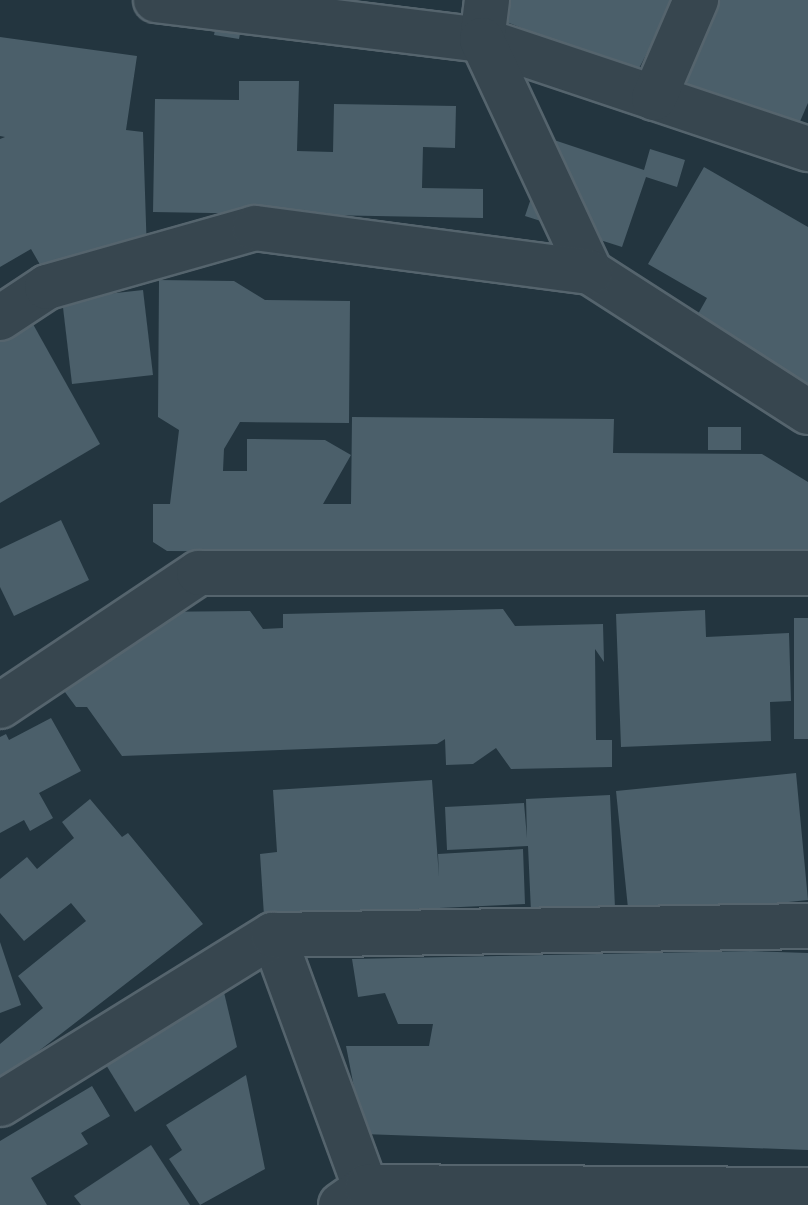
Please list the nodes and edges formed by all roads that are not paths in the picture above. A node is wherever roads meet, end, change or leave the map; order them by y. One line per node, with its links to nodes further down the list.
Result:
1 (156, 0): 2 (street)
2 (162, 0): 4 (street)
3 (696, 0): 5 (street)
4 (484, 20): 5 (street); 7 (street)
5 (654, 98): 6 (street)
6 (808, 149)
7 (590, 272): 8 (street); 9 (street)
8 (0, 318)
9 (808, 412)
10 (808, 573): 11 (street)
11 (0, 706)
12 (808, 926): 13 (street)
13 (273, 935): 14 (street); 16 (street)
14 (0, 1104)
15 (808, 1190): 16 (street)
16 (360, 1199)

